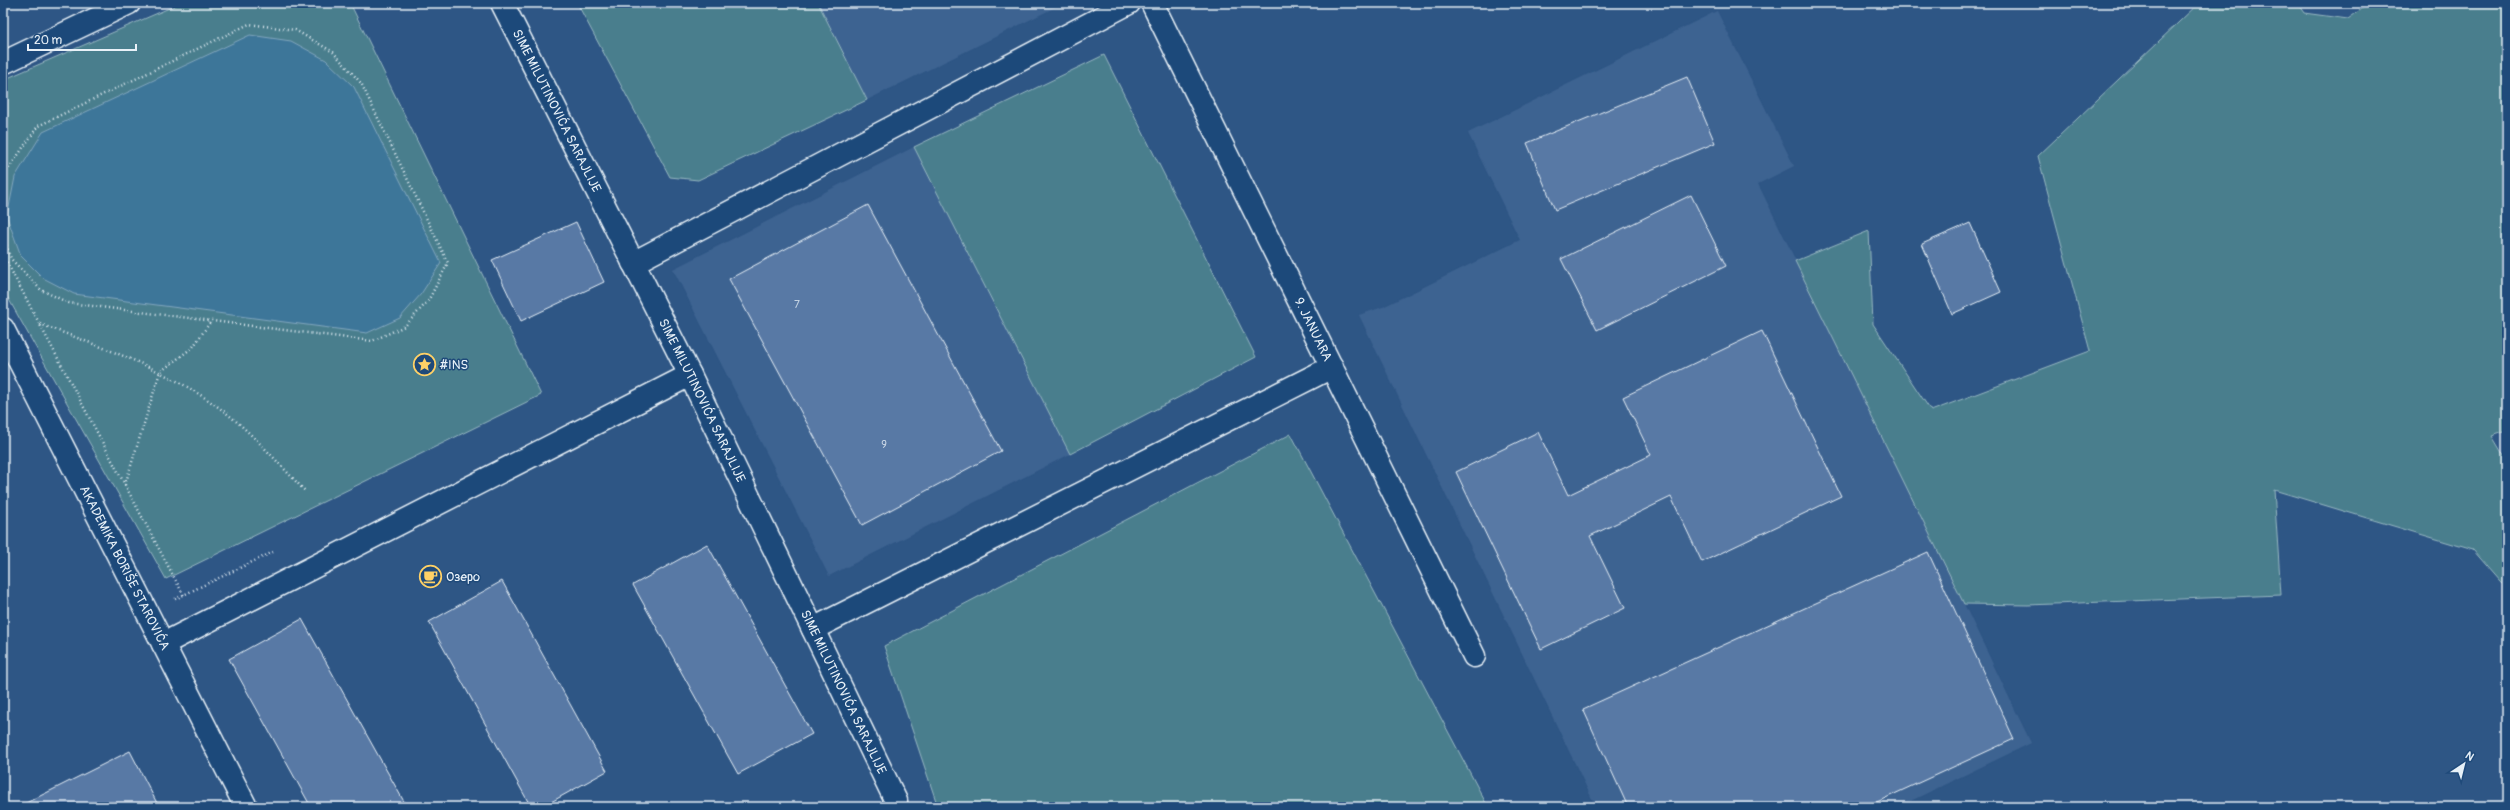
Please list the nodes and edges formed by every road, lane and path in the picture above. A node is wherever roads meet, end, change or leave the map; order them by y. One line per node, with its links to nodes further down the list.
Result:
1 (129, 3): 5 (street)
2 (502, 3): 9 (street, SIME MILUTINOVIĆA SARAJLIJE)
3 (1129, 3): 9 (street)
4 (1152, 3): 13 (street, 9. JANUARA)
5 (3, 63)
6 (3, 183): 10 (path)
7 (3, 235): 10 (path)
8 (3, 255): 11 (path)
9 (633, 263): 15 (street, SIME MILUTINOVIĆA SARAJLIJE)
10 (211, 320): 14 (path)
11 (39, 324): 14 (path); 16 (path)
12 (3, 329): 20 (street, AKADEMIKA BORIŠE STAROVIĆA)
13 (1332, 368): 19 (street); 21 (street, 9. JANUARA)
14 (160, 372): 16 (path); 17 (path)
15 (690, 375): 18 (street); 19 (street, SIME MILUTINOVIĆA SARAJLIJE)
16 (125, 485): 18 (path)
17 (306, 492)
18 (200, 626): 20 (street)
19 (813, 629): 22 (street, SIME MILUTINOVIĆA SARAJLIJE)
20 (163, 644): 23 (street, AKADEMIKA BORIŠE STAROVIĆA)
21 (1474, 656)
22 (896, 801)
23 (246, 807)

